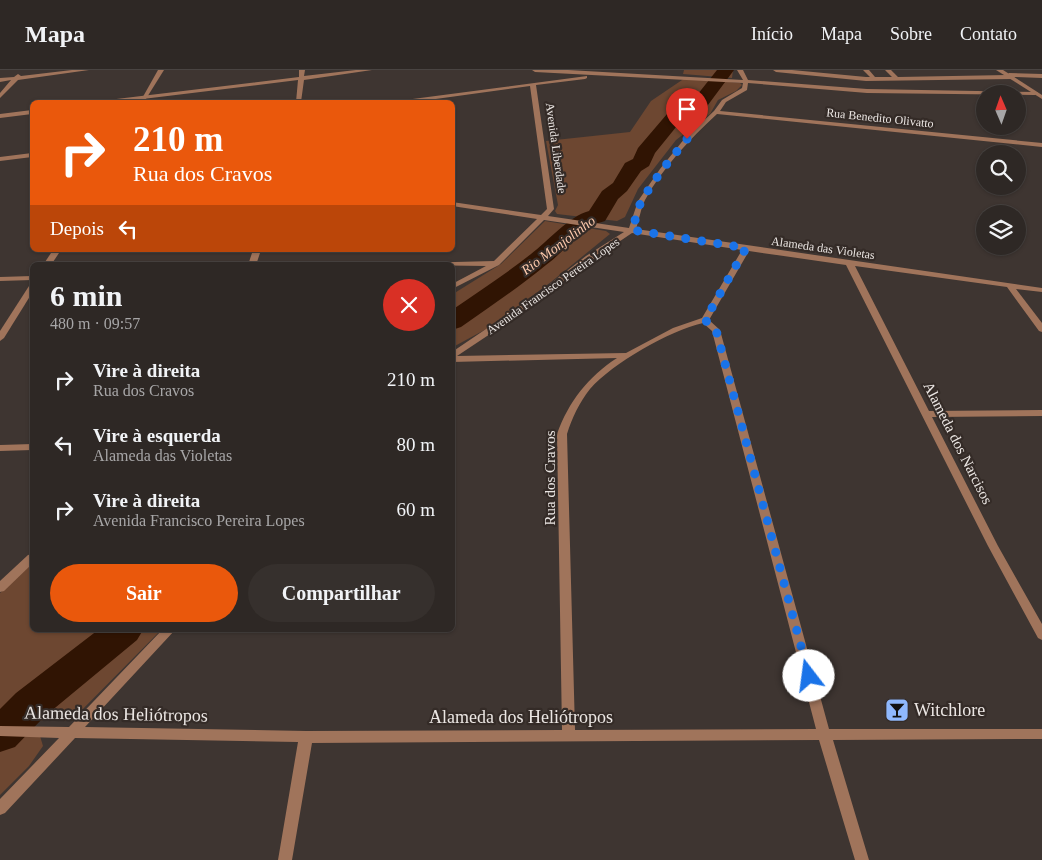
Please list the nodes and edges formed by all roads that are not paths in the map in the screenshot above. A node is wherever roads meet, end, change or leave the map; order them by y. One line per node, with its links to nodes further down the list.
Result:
1 (24, 70): 22 (street)
2 (86, 70): 22 (street)
3 (162, 70): 34 (street)
4 (302, 70): 23 (street)
5 (369, 70): 23 (street)
6 (535, 70): 16 (street)
7 (654, 70): 18 (street)
8 (740, 70): 29 (street)
9 (776, 70): 15 (street)
10 (866, 70): 25 (street)
11 (888, 70): 26 (street)
12 (911, 70): 27 (street)
13 (933, 70): 24 (street)
14 (998, 70): 17 (street); 19 (street)
15 (819, 72): 25 (street)
16 (606, 74): 18 (street); 30 (street)
17 (990, 75): 19 (street); 21 (street)
18 (660, 76): 29 (street)
19 (1009, 76): 20 (street); 21 (street); 31 (street)
20 (1042, 76)
21 (962, 77): 24 (street)
22 (16, 78): 28 (street); 32 (street)
23 (301, 78): 34 (street); 35 (street)
24 (942, 78): 27 (street)
25 (874, 79): 26 (street)
26 (897, 79): 27 (street)
27 (919, 79)
28 (0, 80)
29 (746, 82): 31 (street); 38 (street, Avenida Francisco Pereira Lopes)
30 (533, 84): 36 (street); 44 (street, Avenida Liberdade)
31 (1035, 93): 33 (street)
32 (0, 96)
33 (1042, 97)
34 (144, 100)
35 (299, 100)
36 (431, 100)
37 (30, 112): 39 (street)
38 (716, 112): 40 (street, Rua Benedito Olivatto); 45 (street, Avenida Francisco Pereira Lopes)
39 (0, 116)
40 (1042, 145)
41 (30, 155): 42 (street)
42 (0, 159)
43 (455, 204): 44 (street, Alameda das Violetas)
44 (540, 218): 45 (street, Alameda das Violetas); 47 (street, Avenida Liberdade)
45 (632, 230): 46 (street, Alameda das Violetas); 60 (street, Avenida Francisco Pereira Lopes)
46 (746, 248): 49 (street, Alameda das Violetas); 56 (street)
47 (496, 262): 48 (street); 52 (street, Avenida Liberdade)
48 (455, 264)
49 (850, 264): 53 (street, Alameda das Violetas); 62 (street, Alameda dos Narcisos)
50 (30, 278): 51 (street)
51 (0, 279)
52 (455, 285)
53 (1010, 286): 54 (street, Alameda das Violetas); 57 (street)
54 (1042, 290)
55 (30, 291): 58 (street)
56 (705, 320): 59 (street, Rua dos Cravos); 72 (street)
57 (1042, 329)
58 (0, 338)
59 (625, 355): 61 (street); 74 (street, Rua dos Cravos)
60 (455, 356)
61 (455, 358)
62 (926, 414): 63 (street); 69 (street, Alameda dos Narcisos)
63 (1042, 414)
64 (30, 447): 65 (street)
65 (0, 448)
66 (30, 560): 67 (street)
67 (0, 588)
68 (167, 632): 71 (street)
69 (1042, 635)
70 (0, 730): 71 (street, Alameda dos Heliótropos)
71 (72, 731): 75 (street, Alameda dos Heliótropos); 76 (street)
72 (824, 734): 73 (street, Alameda dos Heliótropos); 74 (street, Alameda dos Heliótropos); 78 (street)
73 (1042, 734)
74 (569, 735): 75 (street, Alameda dos Heliótropos)
75 (306, 737): 77 (street)
76 (0, 809)
77 (285, 860)
78 (862, 860)

